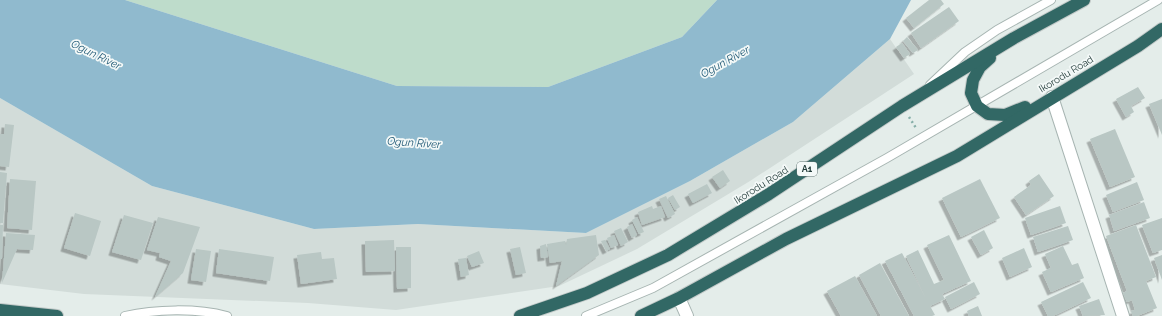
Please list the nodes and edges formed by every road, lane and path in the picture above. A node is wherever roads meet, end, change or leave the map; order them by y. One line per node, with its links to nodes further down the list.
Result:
1 (1051, 0): 6 (lane)
2 (1084, 0): 5 (highway, Ikorodu Road / A1)
3 (1158, 0): 8 (lane)
4 (1162, 29): 7 (highway, Ikorodu Road)
5 (1014, 38): 6 (highway, Ikorodu Road / A1); 8 (highway)
6 (917, 96): 14 (highway, Ikorodu Road / A1)
7 (1052, 97): 8 (highway); 9 (highway, Ikorodu Road); 18 (street)
8 (977, 106): 15 (lane)
9 (680, 298): 16 (highway, Ikorodu Road); 17 (street)
10 (0, 310): 11 (highway)
11 (57, 316)
12 (125, 316): 13 (lane)
13 (227, 316)
14 (520, 316)
15 (586, 316)
16 (641, 316)
17 (687, 316)
18 (1123, 316)

